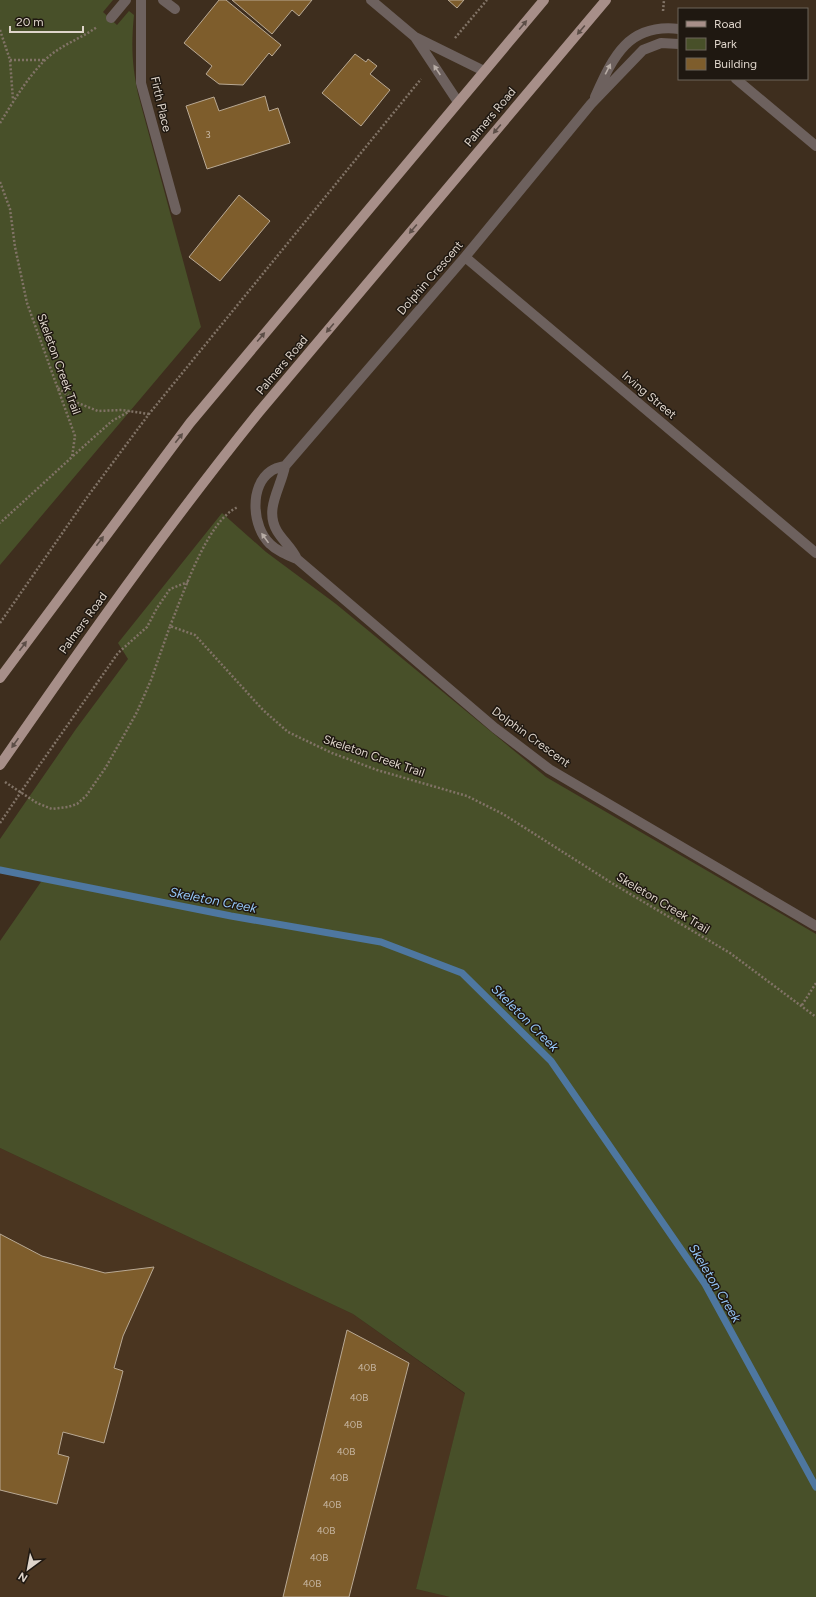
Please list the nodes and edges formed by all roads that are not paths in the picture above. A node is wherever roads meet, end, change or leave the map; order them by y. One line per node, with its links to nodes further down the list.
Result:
1 (126, 0): 8 (street)
2 (141, 0): 17 (street, Firth Place)
3 (163, 0): 7 (street)
4 (370, 0): 10 (street)
5 (544, 0): 12 (main road, one-way to 5)
6 (606, 0): 23 (main road, Palmers Road, one-way to 23)
7 (174, 9)
8 (111, 18)
9 (678, 29): 15 (street, Dolphin Crescent, one-way to 9)
10 (415, 37): 12 (street); 14 (street, one-way to 10)
11 (678, 44): 15 (street, Dolphin Crescent)
12 (484, 71): 14 (main road)
13 (739, 80): 16 (street)
14 (458, 102): 22 (main road, one-way to 14)
15 (591, 104): 18 (street, Dolphin Crescent)
16 (816, 146)
17 (176, 210)
18 (465, 257): 19 (street, Dolphin Crescent); 20 (street, Irving Street)
19 (285, 466): 21 (street, Dolphin Crescent); 21 (street, Dolphin Crescent, one-way to 19)
20 (816, 553)
21 (297, 559): 24 (street, Dolphin Crescent)
22 (0, 678)
23 (0, 765)
24 (816, 926)

